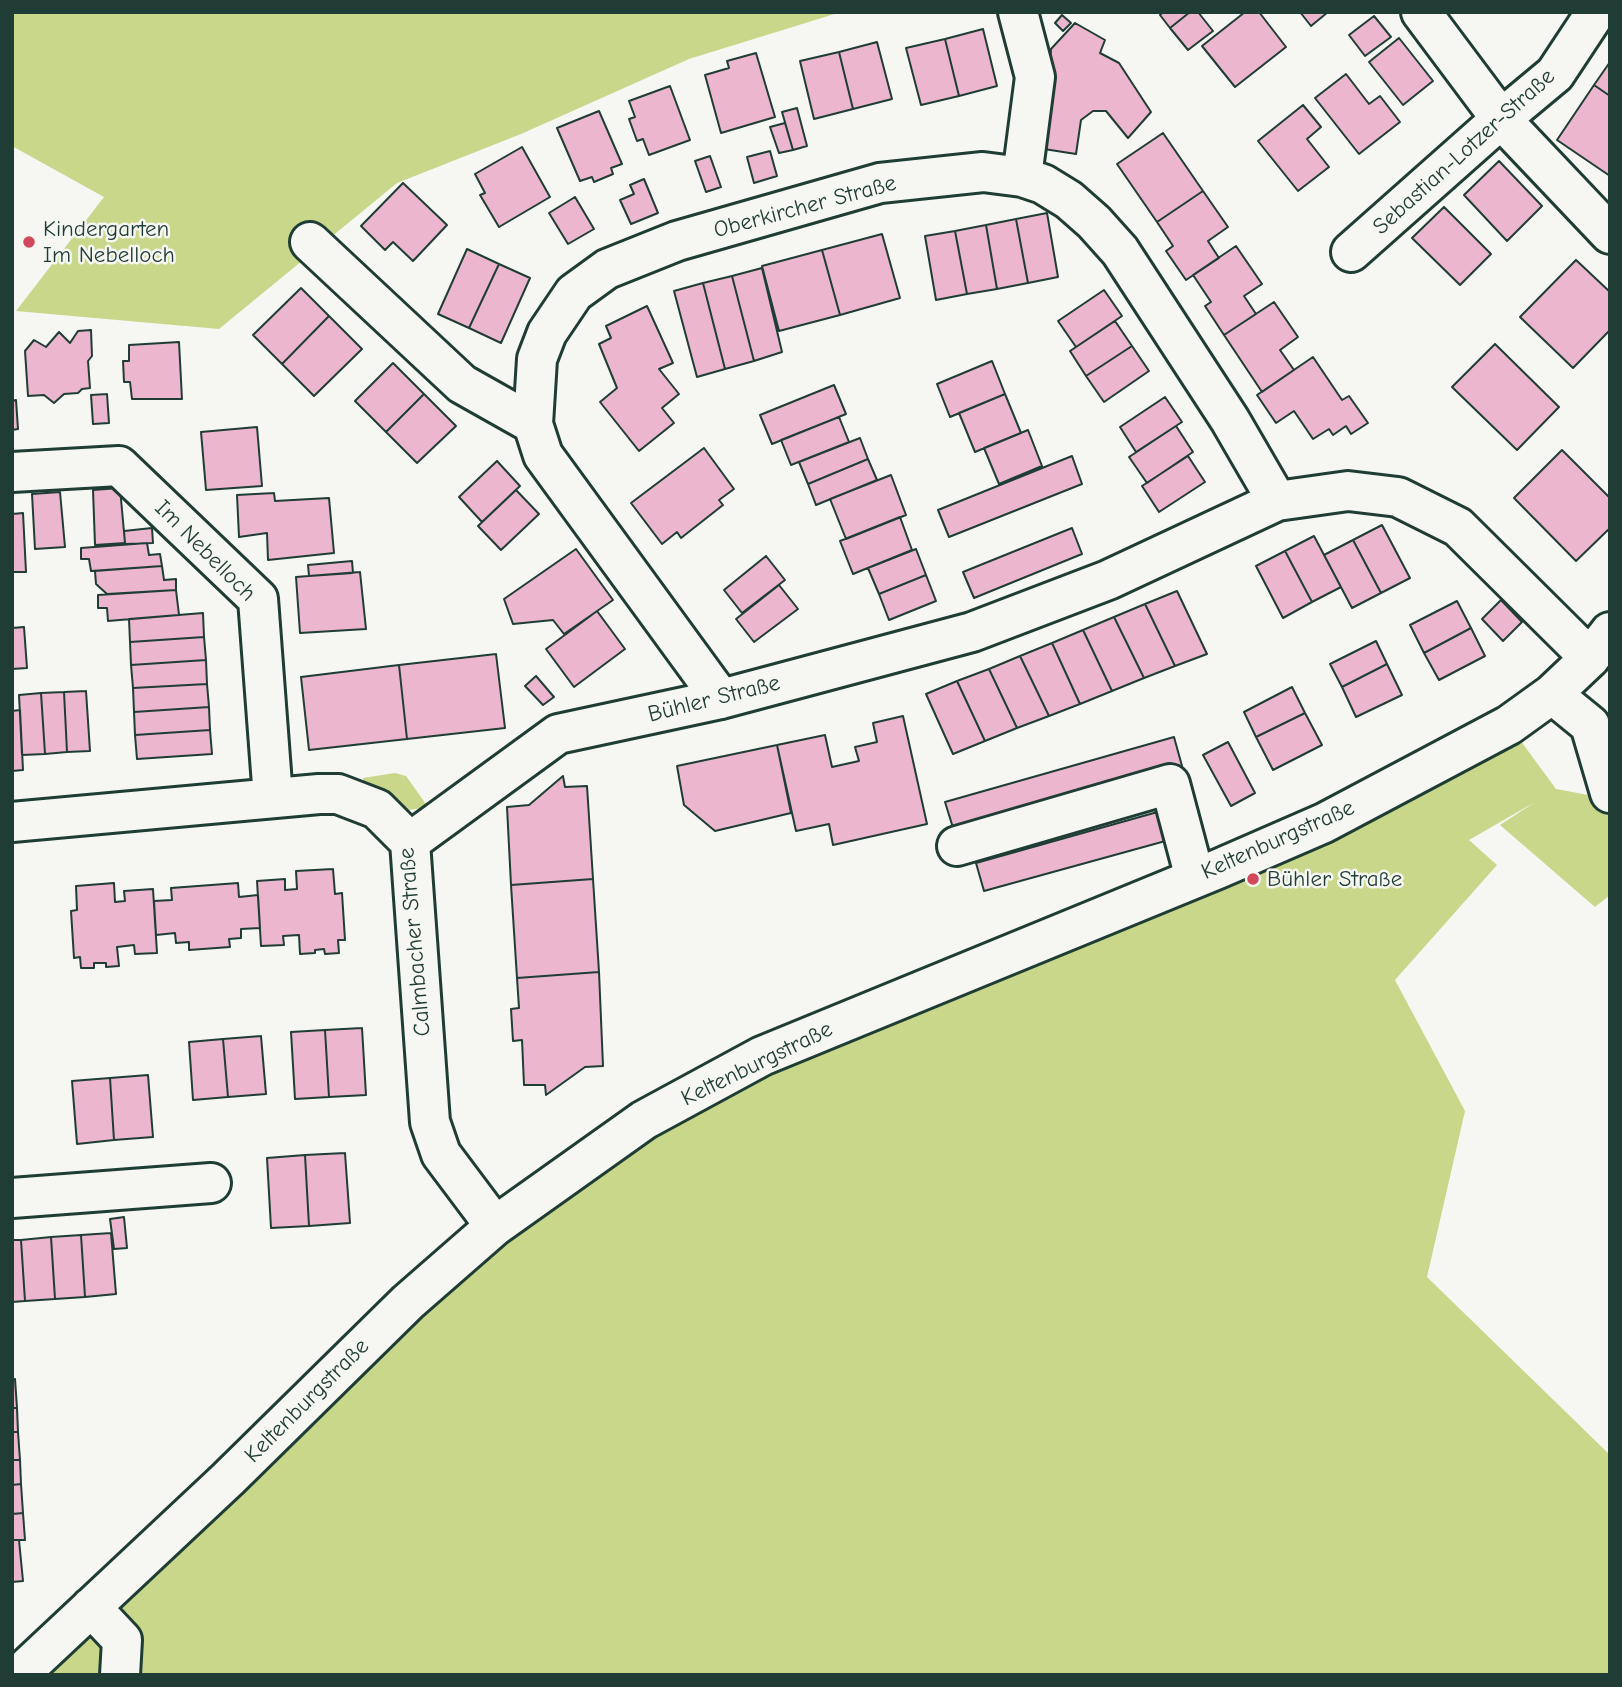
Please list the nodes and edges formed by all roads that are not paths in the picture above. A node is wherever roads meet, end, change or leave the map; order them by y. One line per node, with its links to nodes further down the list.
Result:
1 (1017, 12): 5 (street)
2 (1421, 12): 4 (street)
3 (1597, 12): 4 (street, Sebastian-Lotzer-Straße)
4 (1502, 119): 6 (street); 8 (street, Sebastian-Lotzer-Straße)
5 (1022, 177): 9 (street, Oberkircher Straße); 11 (street, Oberkircher Straße)
6 (1610, 234)
7 (310, 242): 9 (street)
8 (1351, 253)
9 (533, 424): 14 (street, Oberkircher Straße)
10 (12, 472): 17 (street, Im Nebelloch)
11 (1278, 501): 12 (street, Bühler Straße); 14 (street, Bühler Straße)
12 (1600, 645): 13 (street, Keltenburgstraße)
13 (1552, 694): 15 (street); 21 (street, Keltenburgstraße)
14 (721, 699): 19 (street, Bühler Straße)
15 (1600, 733): 16 (street)
16 (1610, 793)
17 (272, 799): 18 (street, Calmbacher Straße); 19 (street, Calmbacher Straße)
18 (12, 822)
19 (410, 842): 24 (street, Calmbacher Straße)
20 (957, 846): 21 (street)
21 (1195, 878): 24 (street, Keltenburgstraße)
22 (211, 1182): 23 (street)
23 (12, 1198)
24 (495, 1226): 25 (street, Keltenburgstraße)
25 (91, 1607): 26 (street, Keltenburgstraße); 27 (street)
26 (19, 1675)
27 (120, 1675)

